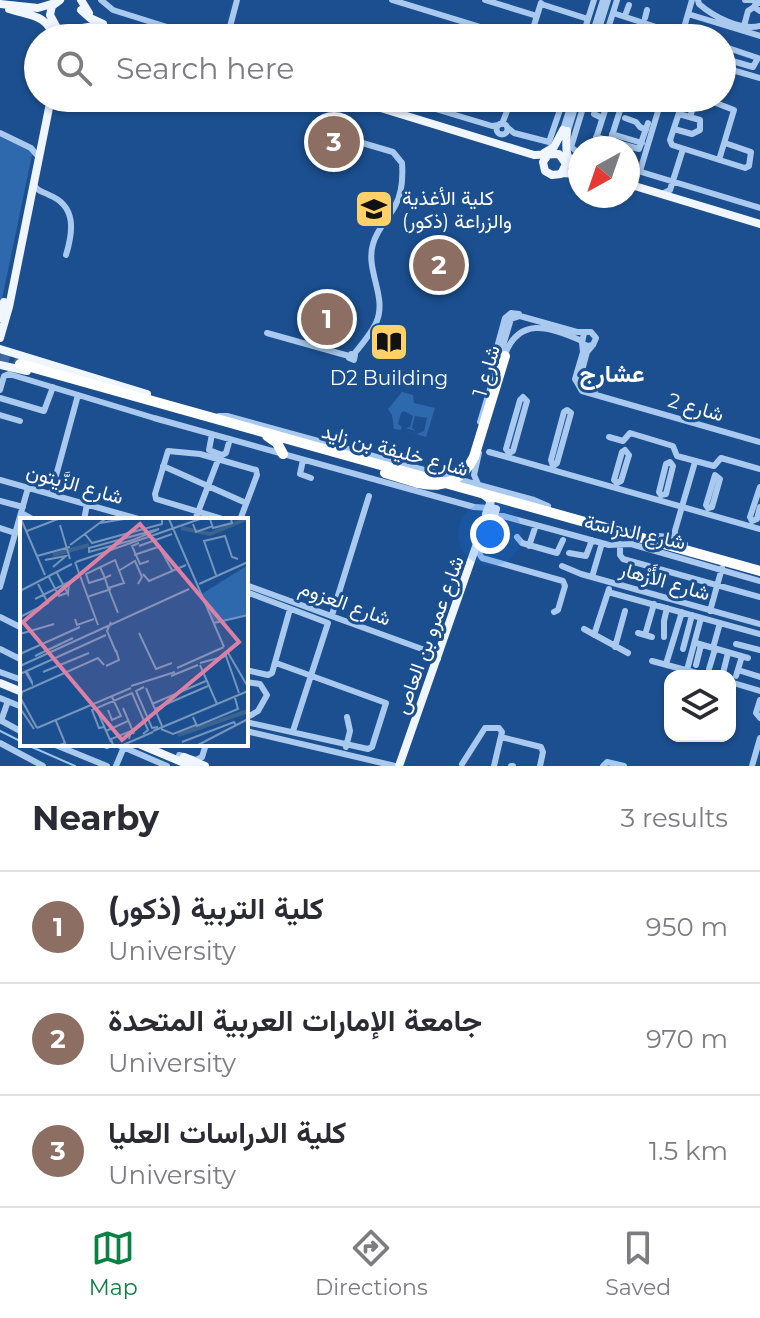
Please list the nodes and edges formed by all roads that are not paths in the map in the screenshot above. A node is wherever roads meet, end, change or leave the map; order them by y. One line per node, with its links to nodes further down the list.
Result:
1 (101, 0): 29 (street)
2 (237, 0): 30 (street)
3 (392, 0): 31 (street)
4 (485, 0): 22 (street)
5 (594, 0): 23 (street)
6 (605, 0): 34 (street)
7 (617, 0): 19 (street)
8 (695, 0): 18 (street); 20 (street)
9 (712, 0): 18 (street)
10 (745, 0): 14 (street)
11 (57, 1): 16 (main road); 26 (main road)
12 (541, 2): 22 (street); 23 (street)
13 (78, 3): 27 (main road); 28 (main road)
14 (755, 4): 39 (street)
15 (629, 5): 21 (street)
16 (3, 7): 25 (main road); 26 (main road)
17 (647, 10): 24 (street)
18 (709, 11): 39 (street)
19 (613, 13): 21 (street); 35 (street)
20 (688, 14): 37 (street); 38 (street)
21 (626, 15): 24 (street)
22 (537, 16): 32 (street)
23 (588, 19): 33 (street)
24 (644, 20): 36 (street)
25 (47, 24)
26 (53, 24)
27 (79, 24)
28 (104, 24)
29 (158, 24)
30 (230, 24)
31 (470, 24)
32 (534, 24)
33 (586, 24)
34 (598, 24)
35 (609, 24)
36 (653, 24)
37 (685, 24)
38 (722, 24)
39 (744, 26): 40 (street)
40 (760, 26): 42 (street)
41 (736, 28): 42 (street)
42 (759, 35)
43 (736, 50): 44 (street)
44 (736, 62)
45 (736, 71): 46 (street)
46 (760, 78)
47 (45, 112): 77 (main road)
48 (46, 112): 89 (main road)
49 (376, 112): 85 (main road)
50 (381, 112): 73 (main road)
51 (448, 112): 65 (street)
52 (508, 112): 65 (street)
53 (560, 112): 65 (street)
54 (574, 112): 67 (street)
55 (578, 112): 70 (street)
56 (605, 112): 71 (street)
57 (612, 112): 63 (street)
58 (621, 112): 63 (street)
59 (658, 112): 86 (street)
60 (692, 112): 64 (street)
61 (733, 112): 74 (street)
62 (679, 114): 64 (street); 66 (street)
63 (620, 117): 72 (street); 76 (street)
64 (690, 117): 66 (street)
65 (503, 128): 73 (street); 75 (street)
66 (674, 129): 78 (street)
67 (565, 130): 79 (main road); 80 (street); 81 (main road); 82 (street)
68 (325, 132): 103 (street)
69 (0, 133): 77 (street)
70 (573, 136)
71 (596, 136)
72 (612, 136)
73 (491, 143): 75 (main road)
74 (725, 143): 83 (street); 83 (street)
75 (505, 147): 79 (main road)
76 (640, 147)
77 (35, 148): 100 (main road)
78 (683, 149): 83 (street); 90 (street)
79 (529, 154): 80 (main road)
80 (550, 154): 82 (main road); 85 (main road)
81 (568, 158)
82 (564, 159): 84 (main road); 88 (main road)
83 (719, 160)
84 (568, 162)
85 (544, 168): 88 (main road)
86 (640, 171): 90 (street)
87 (568, 173): 88 (main road)
88 (561, 174)
89 (33, 182): 93 (street); 97 (main road)
90 (672, 182): 94 (street); 96 (street)
91 (640, 188): 94 (main road)
92 (640, 190): 98 (main road)
93 (40, 192): 97 (street); 99 (street)
94 (666, 192): 98 (main road)
95 (760, 197): 96 (street)
96 (758, 208)
97 (27, 213): 100 (main road)
98 (760, 226)
99 (66, 255)
100 (1, 319): 106 (main road); 109 (main road)
101 (537, 321): 102 (street, شارع 1); 112 (street); 112 (street, شارع 1)
102 (567, 329): 104 (street); 105 (street, شارع 1)
103 (267, 333)
104 (555, 333): 107 (street, شارع 1); 110 (street, شارع 1)
105 (584, 333): 107 (street); 108 (street)
106 (0, 338)
107 (582, 342): 108 (street); 129 (street, شارع 2)
108 (592, 346): 129 (street, شارع 2)
109 (3, 352): 117 (main road)
110 (505, 356): 133 (highway); 141 (street, شارع 1)
111 (2, 366): 119 (main road)
112 (492, 377): 133 (street, شارع 1)
113 (53, 387): 114 (street, شارع الدراسة); 115 (street, شارع الدراسة); 116 (street)
114 (0, 390)
115 (78, 395): 124 (street, شارع الدراسة); 152 (street)
116 (0, 398)
117 (162, 401): 119 (highway, شارع خليفة بن زايد); 120 (highway, شارع خليفة بن زايد)
118 (0, 415): 121 (street)
119 (197, 415): 123 (highway, شارع خليفة بن زايد)
120 (219, 416): 142 (street); 160 (highway, شارع خليفة بن زايد)
121 (20, 421)
122 (516, 426): 132 (street)
123 (251, 429): 128 (highway, شارع خليفة بن زايد); 131 (highway)
124 (212, 434): 127 (street, شارع الدراسة); 127 (street, شارع الدراسة)
125 (609, 437): 136 (street)
126 (560, 438): 139 (street)
127 (230, 439): 131 (street, شارع الدراسة)
128 (285, 439): 133 (highway, bridge); 148 (highway, شارع خليفة بن زايد)
129 (760, 440)
130 (489, 452): 132 (street)
131 (283, 454): 135 (street, شارع الدراسة)
132 (508, 455): 139 (street)
133 (471, 459): 141 (street); 142 (street)
134 (218, 460): 138 (street); 146 (street); 156 (street)
135 (303, 460): 144 (street); 164 (street, شارع الدراسة)
136 (695, 462): 140 (street); 161 (street)
137 (622, 464): 147 (street)
138 (163, 466): 146 (street); 165 (street)
139 (552, 468): 147 (street)
140 (760, 469)
141 (475, 470): 148 (street, شارع 1)
142 (438, 472): 148 (street)
143 (667, 477): 154 (street)
144 (311, 478)
145 (0, 480): 150 (street, شارع الزَّيتون)
146 (208, 486): 156 (street); 165 (street)
147 (616, 486): 154 (street)
148 (476, 487): 159 (highway, شارع خليفة بن زايد); 160 (street); 164 (main road)
149 (760, 487): 157 (street)
150 (28, 488): 152 (street, شارع الزَّيتون); 162 (street)
151 (713, 490): 163 (street)
152 (51, 494): 158 (street, شارع الزَّيتون)
153 (369, 496): 210 (street)
154 (661, 498): 161 (street)
155 (0, 501): 162 (street)
156 (246, 503): 169 (street)
157 (758, 503): 170 (street)
158 (87, 504): 167 (street); 168 (street, شارع الزَّيتون)
159 (517, 504): 164 (main road); 185 (highway, شارع خليفة بن زايد)
160 (548, 506): 176 (highway, شارع خليفة بن زايد)
161 (682, 507): 163 (street); 174 (street)
162 (22, 510): 166 (street); 175 (street)
163 (707, 511): 170 (street)
164 (492, 512): 172 (street, شارع الدراسة); 186 (main road, شارع عمرو بن العاص); 224 (main road, شارع عمرو بن العاص)
165 (196, 516)
166 (32, 518)
167 (84, 518)
168 (135, 518)
169 (241, 518)
170 (752, 523): 173 (street)
171 (0, 528): 175 (street)
172 (534, 529): 179 (street, شارع الدراسة); 183 (street)
173 (760, 529)
174 (675, 532): 176 (street); 182 (street)
175 (15, 533): 190 (street)
176 (658, 536): 182 (highway, شارع خليفة بن زايد)
177 (517, 537): 183 (street)
178 (563, 540): 183 (street)
179 (592, 540): 180 (street, شارع الدراسة); 192 (street)
180 (602, 543): 181 (street, شارع الدراسة); 194 (street)
181 (620, 544): 184 (street, شارع الدراسة); 193 (street)
182 (685, 544): 189 (highway, شارع خليفة بن زايد)
183 (532, 547)
184 (673, 556): 191 (street, شارع الدراسة); 193 (street)
185 (709, 557): 187 (highway, شارع خليفة بن زايد); 191 (street)
186 (479, 558): 208 (street); 277 (main road, شارع عمرو بن العاص)
187 (739, 565): 189 (highway, شارع خليفة بن زايد); 191 (street)
188 (562, 566): 192 (street, شارع الأَزْهار)
189 (760, 568)
190 (2, 569): 199 (street)
191 (722, 569): 195 (street, شارع الدراسة); 197 (street)
192 (575, 570): 194 (street, شارع الأَزْهار)
193 (669, 572): 197 (street)
194 (592, 577): 196 (street, شارع الأَزْهار)
195 (760, 581)
196 (611, 583): 200 (street); 202 (street, شارع الأَزْهار)
197 (717, 585): 203 (street); 206 (street)
198 (248, 586): 210 (street, شارع العزوم)
199 (0, 587)
200 (608, 592): 204 (street); 218 (street)
201 (248, 594): 205 (street)
202 (661, 596): 204 (street); 206 (street, شارع الأَزْهار)
203 (760, 597)
204 (660, 606): 209 (street); 219 (street); 220 (street)
205 (290, 609): 234 (street); 244 (street)
206 (711, 610): 213 (street); 217 (street, شارع الأَزْهار)
207 (625, 611): 225 (street)
208 (554, 612)
209 (682, 612): 211 (street); 236 (street)
210 (332, 615): 229 (street, شارع العزوم)
211 (692, 615): 213 (street); 221 (street)
212 (0, 617): 215 (street)
213 (704, 619): 214 (street); 238 (street)
214 (720, 623): 217 (street); 227 (street)
215 (20, 627)
216 (584, 629): 218 (street)
217 (760, 630)
218 (594, 635): 225 (street)
219 (645, 635)
220 (664, 637)
221 (692, 638): 223 (street); 227 (street); 237 (street)
222 (736, 644): 228 (street)
223 (681, 646)
224 (442, 647): 229 (street); 235 (main road, شارع عمرو بن العاص)
225 (615, 647): 230 (street)
226 (0, 649): 232 (street)
227 (714, 649): 231 (street); 239 (street)
228 (760, 650)
229 (433, 653): 235 (street)
230 (628, 653)
231 (728, 653): 240 (street); 245 (street)
232 (20, 659)
233 (652, 661): 236 (street)
234 (276, 663): 243 (street); 244 (street)
235 (437, 663): 277 (main road, شارع عمرو بن العاص)
236 (666, 664): 238 (street)
237 (696, 665)
238 (687, 670)
239 (709, 670)
240 (724, 670)
241 (249, 671): 243 (street); 247 (street)
242 (0, 672): 246 (street)
243 (268, 675): 250 (street)
244 (309, 675): 264 (street); 268 (street)
245 (760, 677)
246 (20, 679)
247 (248, 682): 250 (street)
248 (736, 684): 251 (street)
249 (0, 686): 252 (main road)
250 (264, 688): 258 (street)
251 (760, 691)
252 (20, 693)
253 (0, 698): 255 (street)
254 (760, 700): 259 (street)
255 (8, 701): 256 (street); 261 (street)
256 (20, 706)
257 (347, 717): 268 (street)
258 (248, 718)
259 (760, 718)
260 (248, 720): 264 (street)
261 (0, 721): 262 (street)
262 (20, 731)
263 (248, 731): 273 (street)
264 (293, 731): 268 (street)
265 (501, 737): 276 (street); 282 (street); 283 (street)
266 (760, 738): 286 (street)
267 (0, 743): 278 (street)
268 (347, 744): 273 (street)
269 (144, 746): 274 (main road)
270 (157, 746): 274 (main road)
271 (70, 747): 279 (street)
272 (124, 747): 280 (street); 281 (street)
273 (345, 754): 277 (street)
274 (186, 763): 275 (main road)
275 (206, 763)
276 (462, 764)
277 (400, 765)
278 (43, 766)
279 (107, 766)
280 (116, 766)
281 (167, 766)
282 (494, 766)
283 (540, 766)
284 (603, 766): 285 (street)
285 (624, 766)
286 (752, 766)

